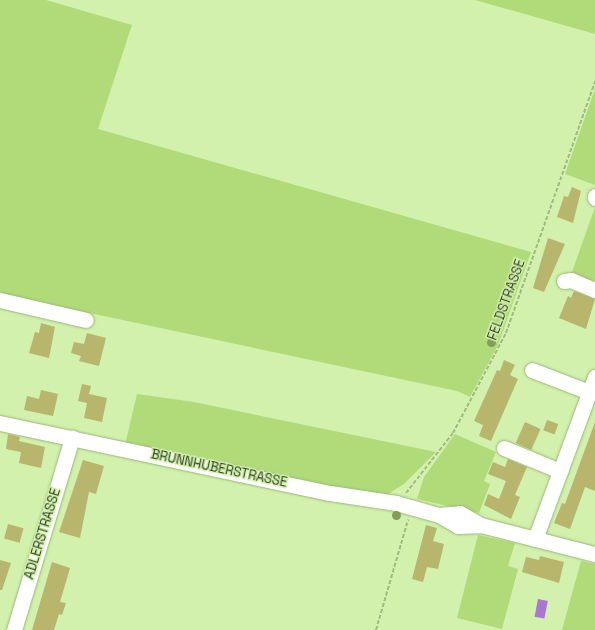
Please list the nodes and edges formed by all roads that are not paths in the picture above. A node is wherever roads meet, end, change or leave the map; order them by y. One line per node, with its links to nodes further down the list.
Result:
1 (564, 281): 2 (street)
2 (595, 290)
3 (0, 300): 4 (street)
4 (86, 320)
5 (532, 370): 7 (street)
6 (595, 377): 7 (street)
7 (589, 392): 11 (street)
8 (0, 423): 9 (street, BRUNNHUBERSTRASSE)
9 (72, 438): 12 (street, BRUNNHUBERSTRASSE); 14 (street, ADLERSTRASSE)
10 (504, 448): 11 (street)
11 (560, 471): 12 (street)
12 (535, 539): 13 (street, BRUNNHUBERSTRASSE)
13 (595, 554)
14 (14, 630)

